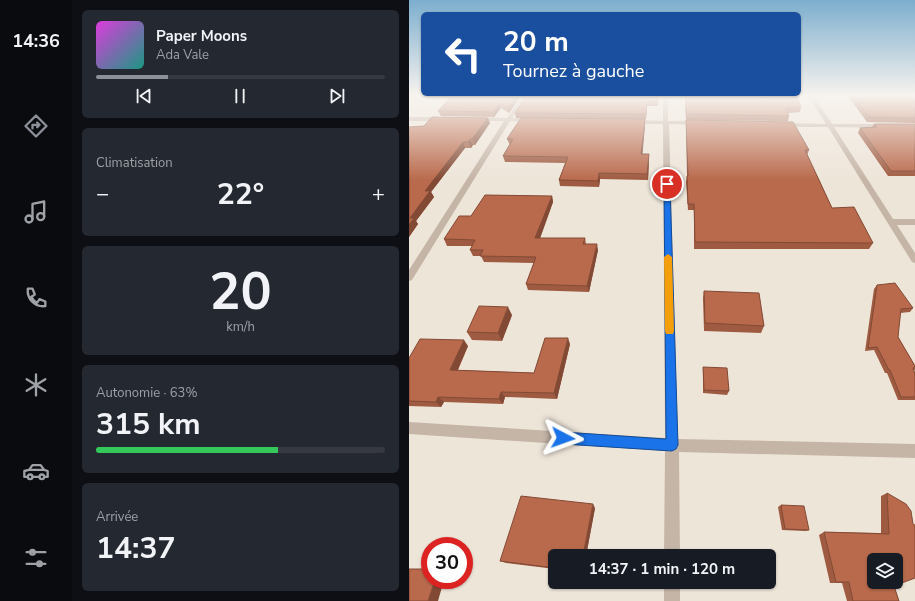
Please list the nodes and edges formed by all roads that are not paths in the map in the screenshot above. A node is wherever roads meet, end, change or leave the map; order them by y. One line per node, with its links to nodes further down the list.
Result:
1 (505, 124): 9 (street)
2 (666, 124): 11 (street)
3 (775, 125): 4 (street)
4 (829, 126): 5 (street); 6 (street)
5 (892, 126)
6 (890, 222): 7 (street); 8 (street)
7 (915, 222)
8 (915, 260)
9 (409, 278)
10 (409, 428): 11 (street)
11 (672, 445): 12 (street); 13 (street)
12 (915, 451)
13 (672, 549)
14 (672, 589): 15 (street)
15 (672, 601)

